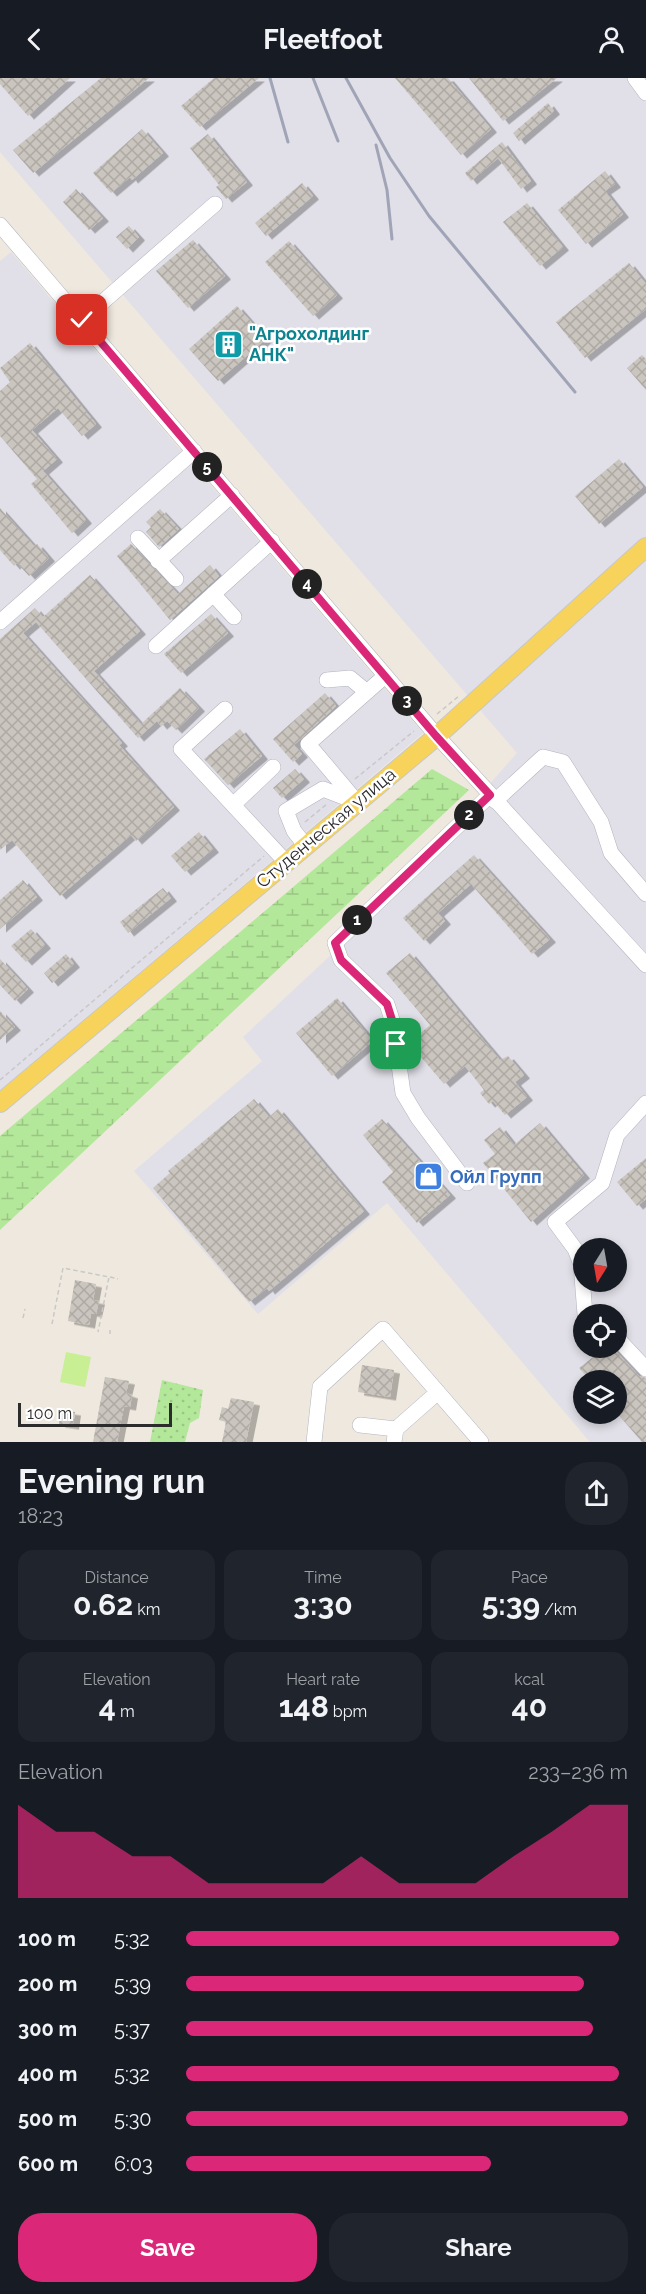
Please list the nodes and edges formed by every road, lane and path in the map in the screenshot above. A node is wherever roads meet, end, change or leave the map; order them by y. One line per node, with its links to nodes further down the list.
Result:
1 (635, 78): 2 (street)
2 (646, 93)
3 (215, 204): 5 (street)
4 (0, 225): 5 (street)
5 (82, 320): 6 (street)
6 (194, 451): 7 (street); 15 (street)
7 (232, 495): 9 (street); 11 (street)
8 (138, 538): 11 (street)
9 (272, 542): 13 (street); 17 (street)
10 (646, 547): 22 (main road, Студенческая улица)
11 (158, 561): 12 (street)
12 (176, 579)
13 (213, 594): 14 (street); 16 (street)
14 (234, 617)
15 (0, 622)
16 (156, 646)
17 (385, 676): 19 (street); 22 (street)
18 (327, 680): 19 (street)
19 (367, 692): 24 (street)
20 (460, 695): 22 (path)
21 (225, 709): 27 (street)
22 (431, 730): 24 (path); 25 (street); 26 (main road, Студенческая улица)
23 (273, 767): 27 (street)
24 (341, 791): 26 (street); 28 (path); 28 (street)
25 (492, 798): 30 (street); 31 (street); 35 (street)
26 (357, 802): 28 (main road, Студенческая улица)
27 (233, 805): 29 (street)
28 (300, 838): 29 (main road, Студенческая улица)
29 (279, 855): 32 (path); 33 (main road, Студенческая улица)
30 (646, 894)
31 (646, 965)
32 (0, 1080)
33 (0, 1103)
34 (646, 1103): 38 (street)
35 (467, 1183)
36 (109, 1277): 37 (path); 41 (path); 43 (path)
37 (118, 1279)
38 (584, 1304)
39 (25, 1309): 40 (path)
40 (23, 1318)
41 (52, 1324)
42 (110, 1330): 44 (path)
43 (98, 1332)
44 (110, 1334)
45 (627, 1349): 46 (street)
46 (646, 1369)
47 (438, 1392): 49 (street); 50 (street); 51 (street)
48 (360, 1425): 49 (street)
49 (395, 1435)
50 (314, 1442)
51 (481, 1442)

